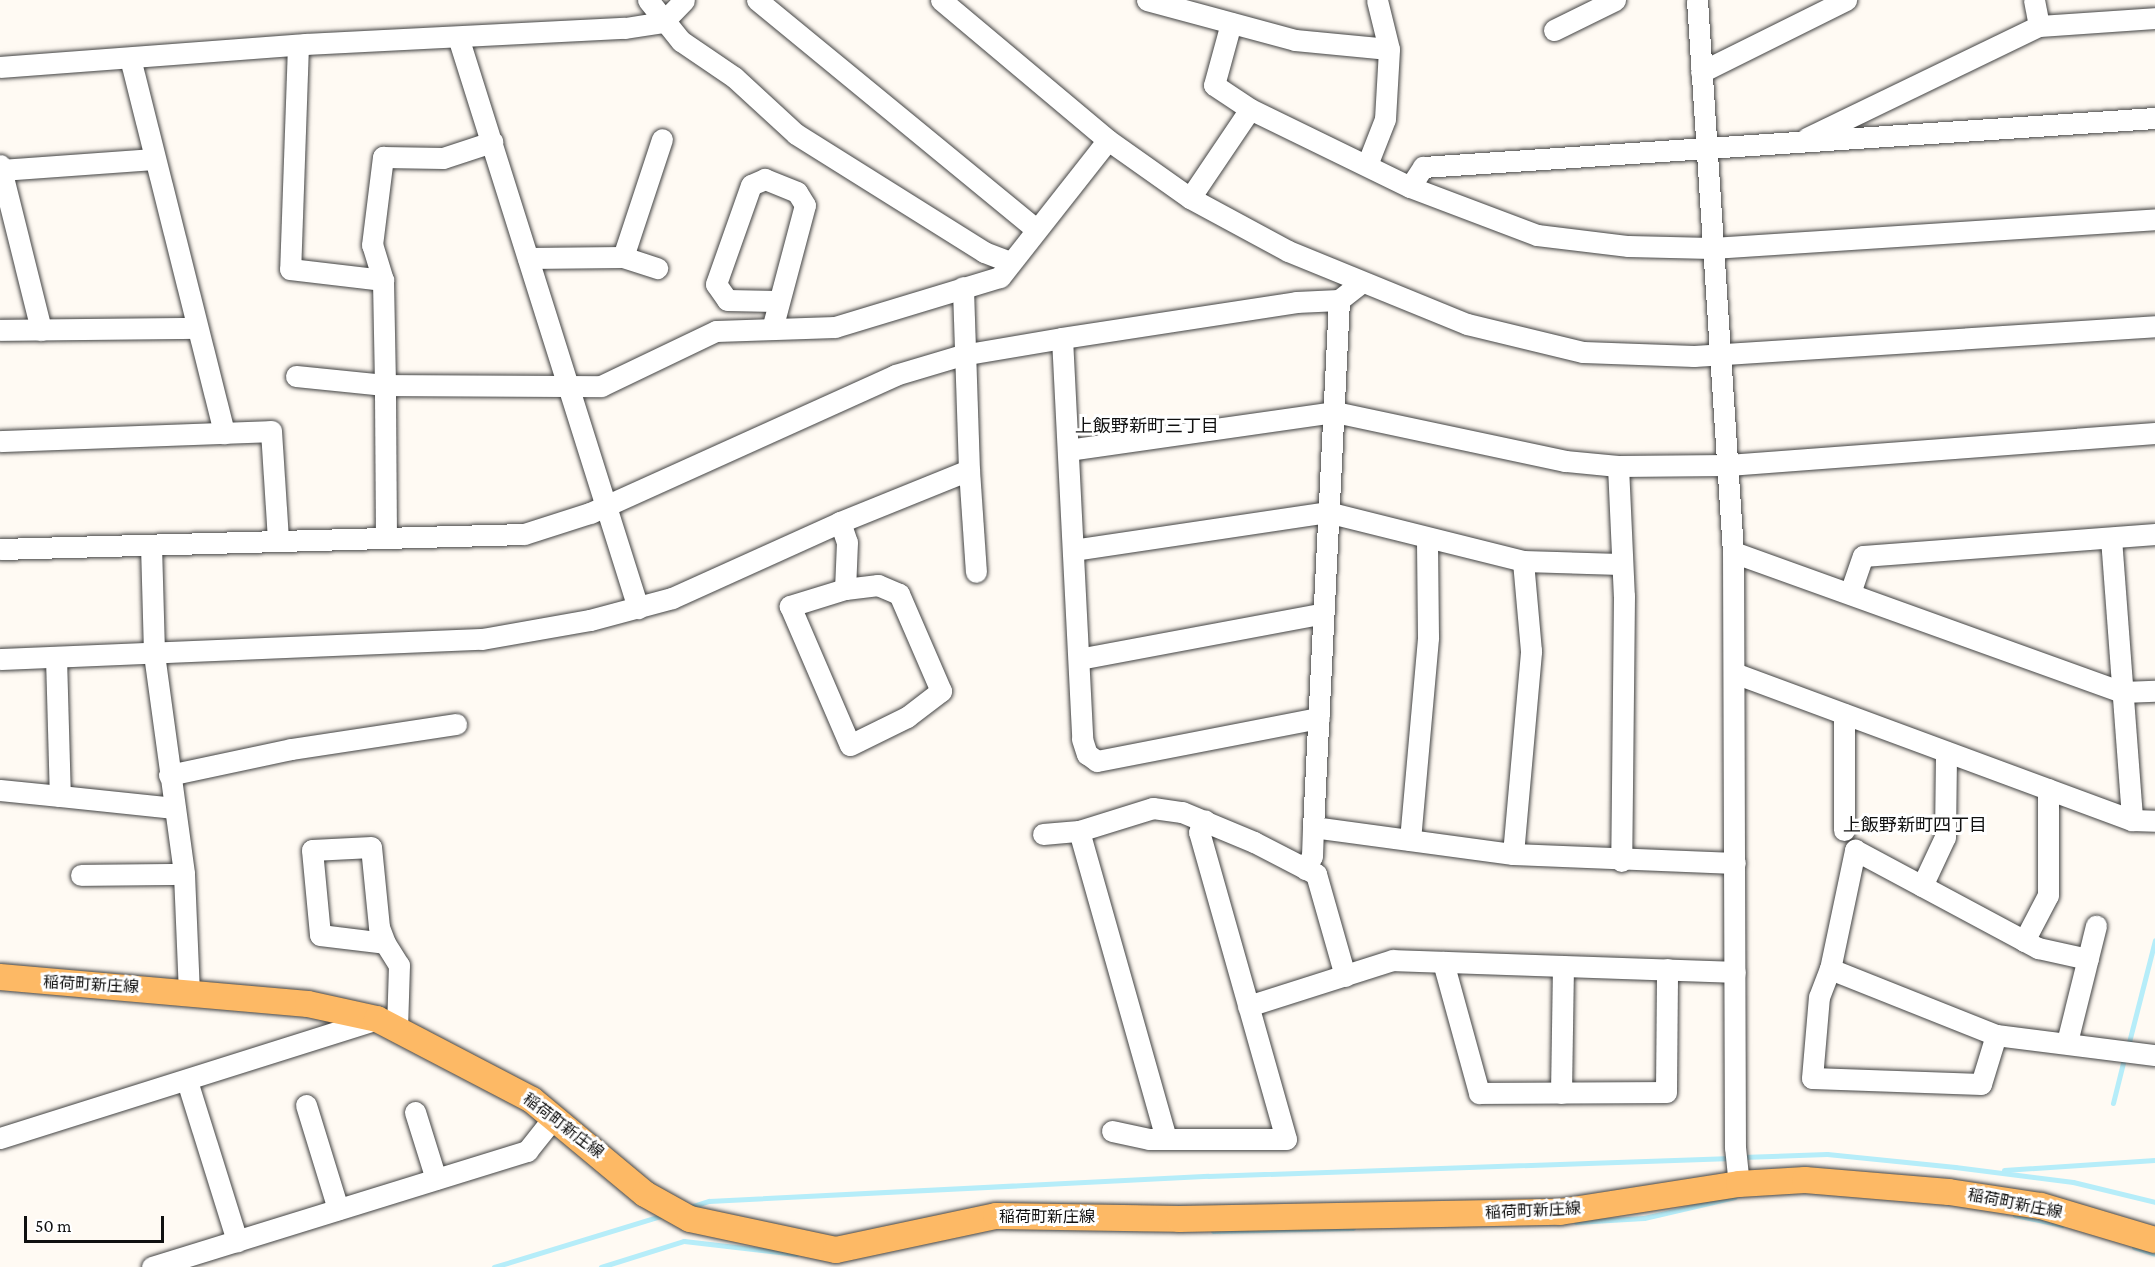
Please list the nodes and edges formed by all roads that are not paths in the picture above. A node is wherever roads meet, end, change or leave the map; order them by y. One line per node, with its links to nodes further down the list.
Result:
1 (648, 0): 12 (street)
2 (684, 0): 12 (street)
3 (757, 0): 35 (street)
4 (941, 0): 25 (street)
5 (1147, 0): 13 (street)
6 (1377, 0): 18 (street)
7 (1615, 0): 15 (street)
8 (1697, 0): 21 (street)
9 (1846, 0): 21 (street)
10 (2034, 0): 14 (street)
11 (2155, 18): 14 (street)
12 (663, 22): 16 (street); 39 (street)
13 (1231, 23): 18 (street); 22 (street)
14 (2039, 27): 27 (street)
15 (1554, 30)
16 (458, 37): 17 (street); 26 (street)
17 (298, 45): 19 (street); 41 (street)
18 (1389, 49): 30 (street)
19 (130, 58): 20 (street); 29 (street)
20 (0, 67)
21 (1701, 72): 28 (street)
22 (1250, 109): 30 (street); 33 (street)
23 (2155, 118): 27 (street)
24 (663, 139): 37 (street)
25 (1108, 140): 33 (street); 35 (street)
26 (492, 142): 38 (street); 41 (street)
27 (1796, 143): 28 (street)
28 (1704, 149): 32 (street); 36 (street)
29 (154, 159): 31 (street); 47 (street)
30 (1367, 165): 32 (street)
31 (1, 167): 50 (street)
32 (1410, 187): 36 (street)
33 (1190, 198): 42 (street)
34 (2155, 219): 36 (street)
35 (1036, 229): 39 (street)
36 (1711, 248): 53 (street)
37 (623, 257): 38 (street); 40 (street)
38 (528, 258): 56 (street)
39 (1010, 262): 43 (street)
40 (657, 268)
41 (383, 280): 55 (street)
42 (1361, 283): 44 (street); 53 (street)
43 (963, 286): 48 (street); 52 (street)
44 (1339, 300): 51 (street); 57 (street)
45 (776, 301): 45 (street); 48 (street)
46 (2155, 326): 53 (street)
47 (194, 328): 50 (street); 58 (street)
48 (772, 329): 56 (street)
49 (0, 330): 50 (street)
50 (41, 330)
51 (1062, 338): 52 (street); 61 (street)
52 (962, 355): 64 (street); 65 (street)
53 (1718, 355): 62 (street)
54 (297, 376): 55 (street)
55 (385, 385): 56 (street); 70 (street)
56 (568, 388): 65 (street)
57 (1335, 412): 61 (street); 63 (street); 66 (street)
58 (224, 433): 60 (street); 72 (street)
59 (2155, 433): 62 (street)
60 (0, 441)
61 (1068, 450): 75 (street)
62 (1728, 465): 63 (street); 76 (street)
63 (1618, 466): 78 (street)
64 (969, 470): 67 (street); 79 (street)
65 (606, 505): 70 (street); 82 (street)
66 (1327, 512): 71 (street); 75 (street); 83 (street)
67 (840, 522): 80 (street); 82 (street)
68 (2155, 534): 69 (street)
69 (2111, 537): 81 (street); 90 (street)
70 (386, 538): 72 (street)
71 (1427, 538): 77 (street); 107 (street)
72 (278, 540): 73 (street)
73 (151, 546): 74 (street); 84 (street)
74 (0, 549)
75 (1073, 550): 87 (street)
76 (1733, 552): 81 (street); 88 (street)
77 (1523, 561): 78 (street); 108 (street)
78 (1620, 564): 109 (street)
79 (975, 572)
80 (845, 589): 80 (street)
81 (1850, 593): 90 (street)
82 (638, 608): 84 (street)
83 (1320, 614): 87 (street); 92 (street)
84 (154, 654): 85 (street); 95 (street)
85 (56, 657): 86 (street); 98 (street)
86 (0, 659)
87 (1079, 659): 92 (street)
88 (1737, 674): 91 (street); 110 (street)
89 (2155, 691): 90 (street)
90 (2122, 692): 100 (street)
91 (1844, 714): 94 (street); 104 (street)
92 (1318, 718): 103 (street)
93 (456, 724): 95 (street)
94 (1946, 752): 96 (street); 114 (street)
95 (169, 775): 99 (street)
96 (2048, 789): 100 (street); 116 (street)
97 (0, 790): 98 (street)
98 (60, 796): 99 (street)
99 (174, 808): 112 (street)
100 (2132, 820): 102 (street)
101 (1205, 821): 105 (street); 111 (street); 127 (street)
102 (2155, 821)
103 (1313, 827): 107 (street); 111 (street)
104 (1844, 830)
105 (1079, 831): 106 (street); 139 (street)
106 (1043, 834)
107 (1410, 840): 108 (street)
108 (1513, 854): 109 (street)
109 (1621, 861): 110 (street)
110 (1735, 863): 123 (street)
111 (1305, 869): 124 (street)
112 (184, 874): 113 (street); 126 (street)
113 (81, 875)
114 (1923, 886): 116 (street); 122 (street)
115 (2096, 926): 118 (street)
116 (2024, 940): 118 (street)
117 (385, 943): 117 (street); 128 (street)
118 (2088, 959): 130 (street)
119 (1443, 962): 120 (street); 124 (street); 133 (street)
120 (1563, 966): 121 (street); 133 (street)
121 (1667, 969): 123 (street); 133 (street)
122 (1830, 969): 129 (street); 129 (street)
123 (1735, 972): 140 (street)
124 (1345, 976): 127 (street)
125 (0, 977): 126 (main road, 稲荷町新庄線)
126 (189, 991): 128 (main road, 稲荷町新庄線)
127 (1248, 1006): 139 (street)
128 (387, 1025): 132 (street); 136 (main road, 稲荷町新庄線)
129 (1996, 1035): 130 (street)
130 (2067, 1042): 131 (street)
131 (2155, 1055)
132 (187, 1081): 138 (street); 143 (street)
133 (1561, 1093)
134 (306, 1105): 142 (street)
135 (415, 1112): 141 (street)
136 (554, 1117): 141 (street); 145 (main road, 稲荷町新庄線)
137 (1112, 1131): 139 (street)
138 (0, 1138)
139 (1166, 1139)
140 (1737, 1165): 144 (main road, 稲荷町新庄線); 145 (main road, 稲荷町新庄線)
141 (436, 1179): 142 (street)
142 (338, 1209): 143 (street)
143 (237, 1240): 146 (street)
144 (2155, 1240)
145 (839, 1258)
146 (152, 1267)

